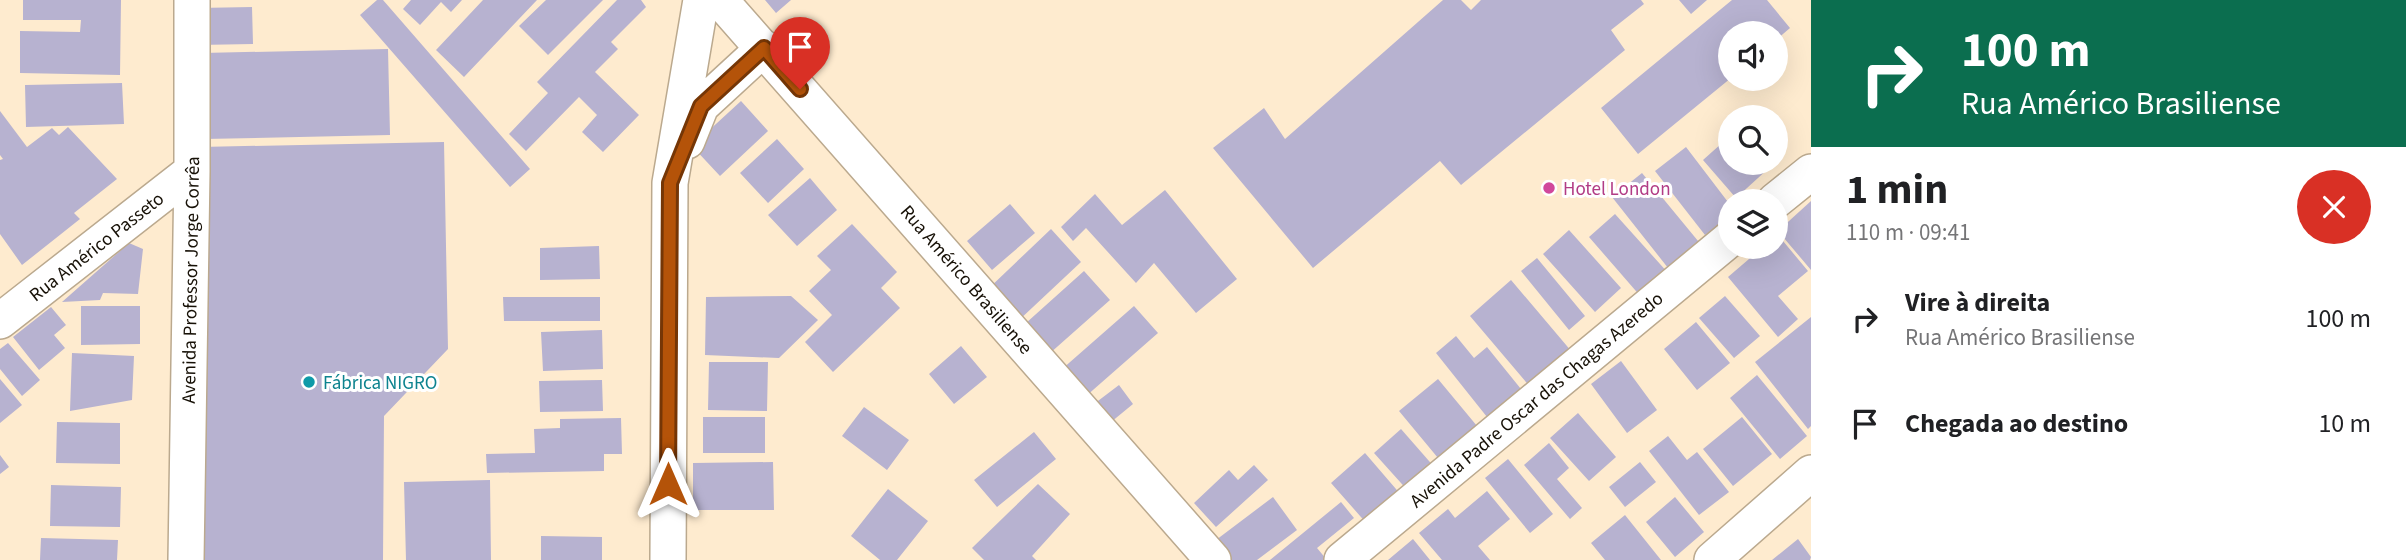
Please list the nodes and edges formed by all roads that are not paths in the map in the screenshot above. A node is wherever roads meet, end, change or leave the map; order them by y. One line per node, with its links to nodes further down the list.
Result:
1 (192, 0): 5 (street, Avenida Professor Jorge Corrêa)
2 (701, 0): 7 (street)
3 (720, 0): 4 (street, Rua Américo Brasiliense)
4 (764, 48): 7 (street); 14 (street, Rua Américo Brasiliense)
5 (192, 171): 10 (street, Rua Américo Passeto); 12 (street, Avenida Professor Jorge Corrêa)
6 (1811, 172): 8 (street)
7 (670, 183): 13 (street)
8 (1788, 191)
9 (1718, 249): 15 (street, Avenida Padre Oscar das Chagas Azeredo)
10 (0, 321)
11 (1811, 473): 16 (street)
12 (186, 560)
13 (668, 560)
14 (1213, 560)
15 (1342, 560)
16 (1712, 560)

